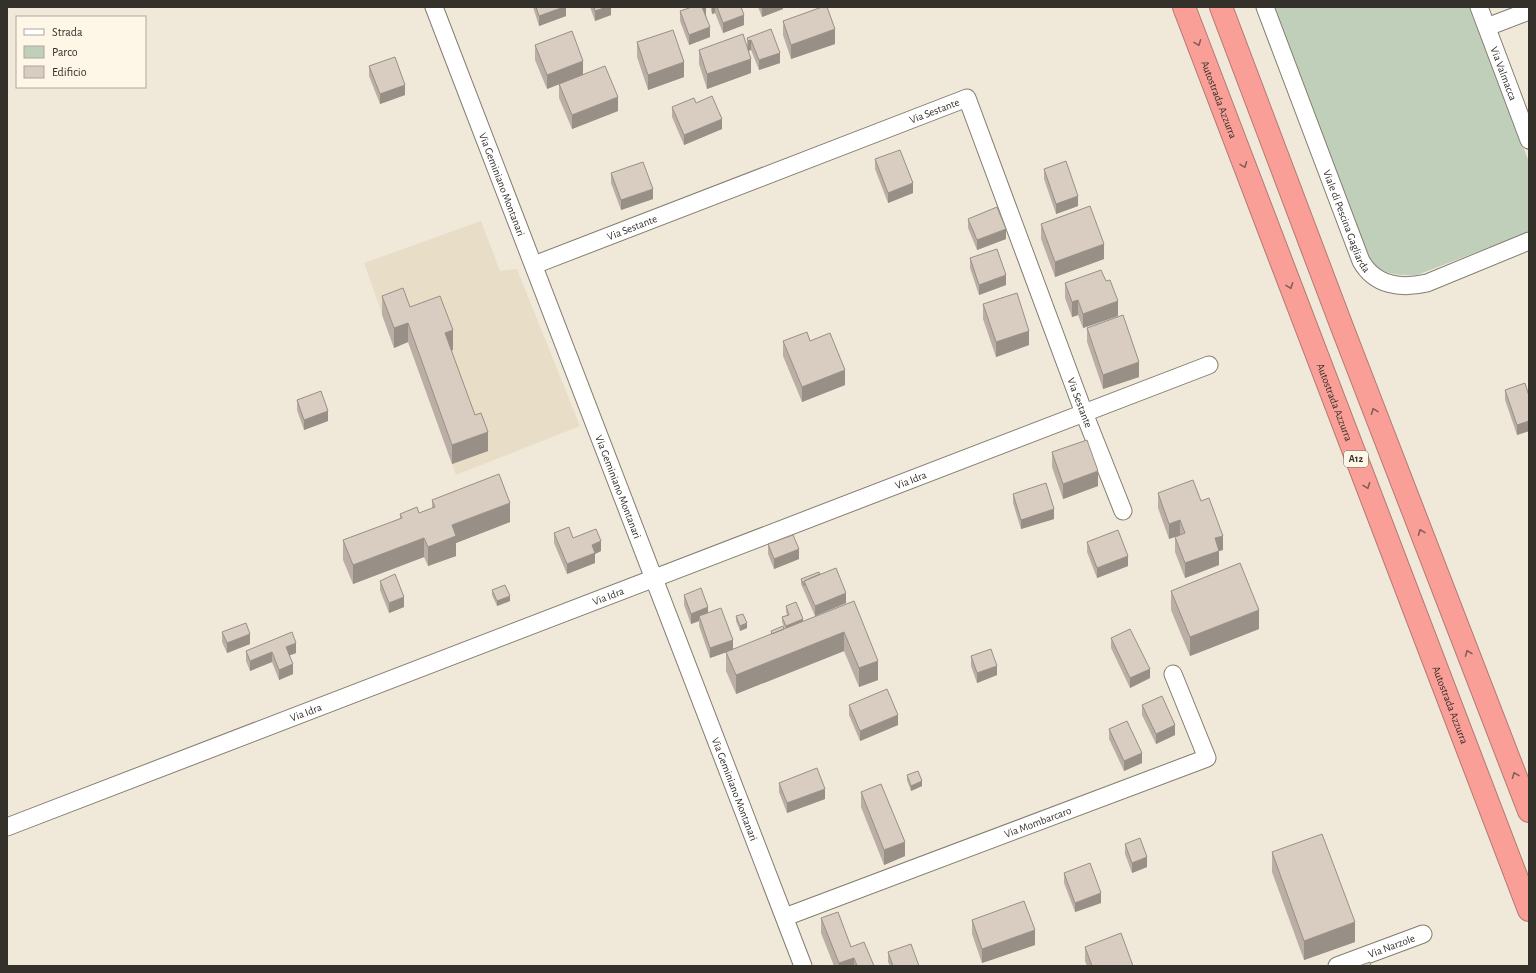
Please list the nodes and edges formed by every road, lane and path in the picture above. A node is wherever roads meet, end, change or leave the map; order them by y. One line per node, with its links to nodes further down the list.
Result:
1 (434, 7): 10 (street, Via Geminiano Montanari)
2 (1184, 7): 18 (highway, Autostrada Azzurra / A12, one-way to 18)
3 (1221, 7): 16 (highway, one-way to 3)
4 (1265, 7): 9 (street, Viale di Pescina Gagliarda)
5 (1479, 7): 7 (street, Via Valmacca)
6 (1529, 11): 7 (street)
7 (1487, 27): 8 (street, Via Valmacca)
8 (1529, 140)
9 (1529, 241)
10 (534, 265): 12 (street, Via Sestante); 14 (street, Via Geminiano Montanari)
11 (1209, 365): 12 (street, Via Idra)
12 (1084, 413): 13 (street, Via Sestante); 14 (street, Via Idra)
13 (1123, 511)
14 (654, 578): 17 (street, Via Idra); 19 (street, Via Geminiano Montanari)
15 (1173, 674): 19 (street, Via Mombarcaro)
16 (1529, 811)
17 (7, 827)
18 (1529, 910)
19 (785, 918): 21 (street, Via Geminiano Montanari)
20 (1423, 934): 22 (street, Via Narzole)
21 (803, 966)
22 (1337, 966)

